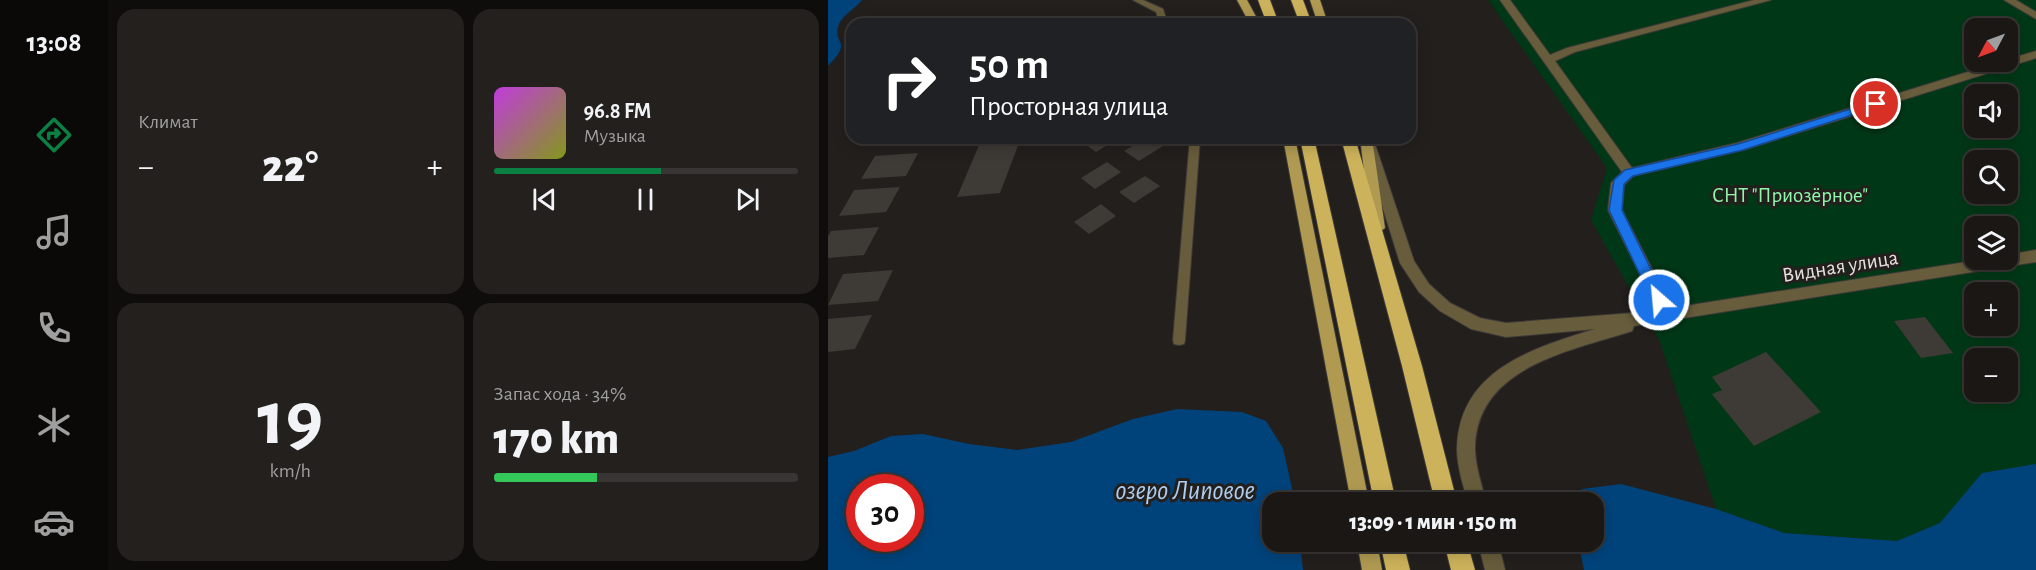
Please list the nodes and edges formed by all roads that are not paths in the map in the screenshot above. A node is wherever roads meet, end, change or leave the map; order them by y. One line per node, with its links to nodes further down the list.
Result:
1 (1137, 0): 10 (lane)
2 (1242, 0): 11 (main road)
3 (1264, 0): 12 (highway)
4 (1296, 0): 13 (highway)
5 (1315, 0): 14 (main road)
6 (1506, 0): 16 (street)
7 (1766, 0): 16 (street)
8 (2009, 0): 9 (street)
9 (2036, 16)
10 (1162, 18)
11 (1252, 18)
12 (1271, 18)
13 (1304, 18)
14 (1321, 18)
15 (2036, 54): 23 (street)
16 (1548, 60): 23 (street)
17 (1195, 144): 27 (lane)
18 (1290, 144): 28 (main road)
19 (1308, 144): 29 (highway)
20 (1350, 144): 25 (highway)
21 (1367, 144): 25 (main road)
22 (1368, 144): 26 (street)
23 (1629, 173): 26 (street)
24 (2036, 256): 26 (street, Видная улица)
25 (1383, 264): 30 (highway)
26 (1659, 316): 31 (street)
27 (1179, 339)
28 (1358, 492)
29 (1382, 492)
30 (1443, 492)
31 (1475, 492)
32 (1369, 552): 36 (main road)
33 (1394, 552): 37 (highway)
34 (1458, 552): 38 (highway)
35 (1491, 552): 39 (street)
36 (1372, 570)
37 (1398, 570)
38 (1463, 570)
39 (1496, 570)

